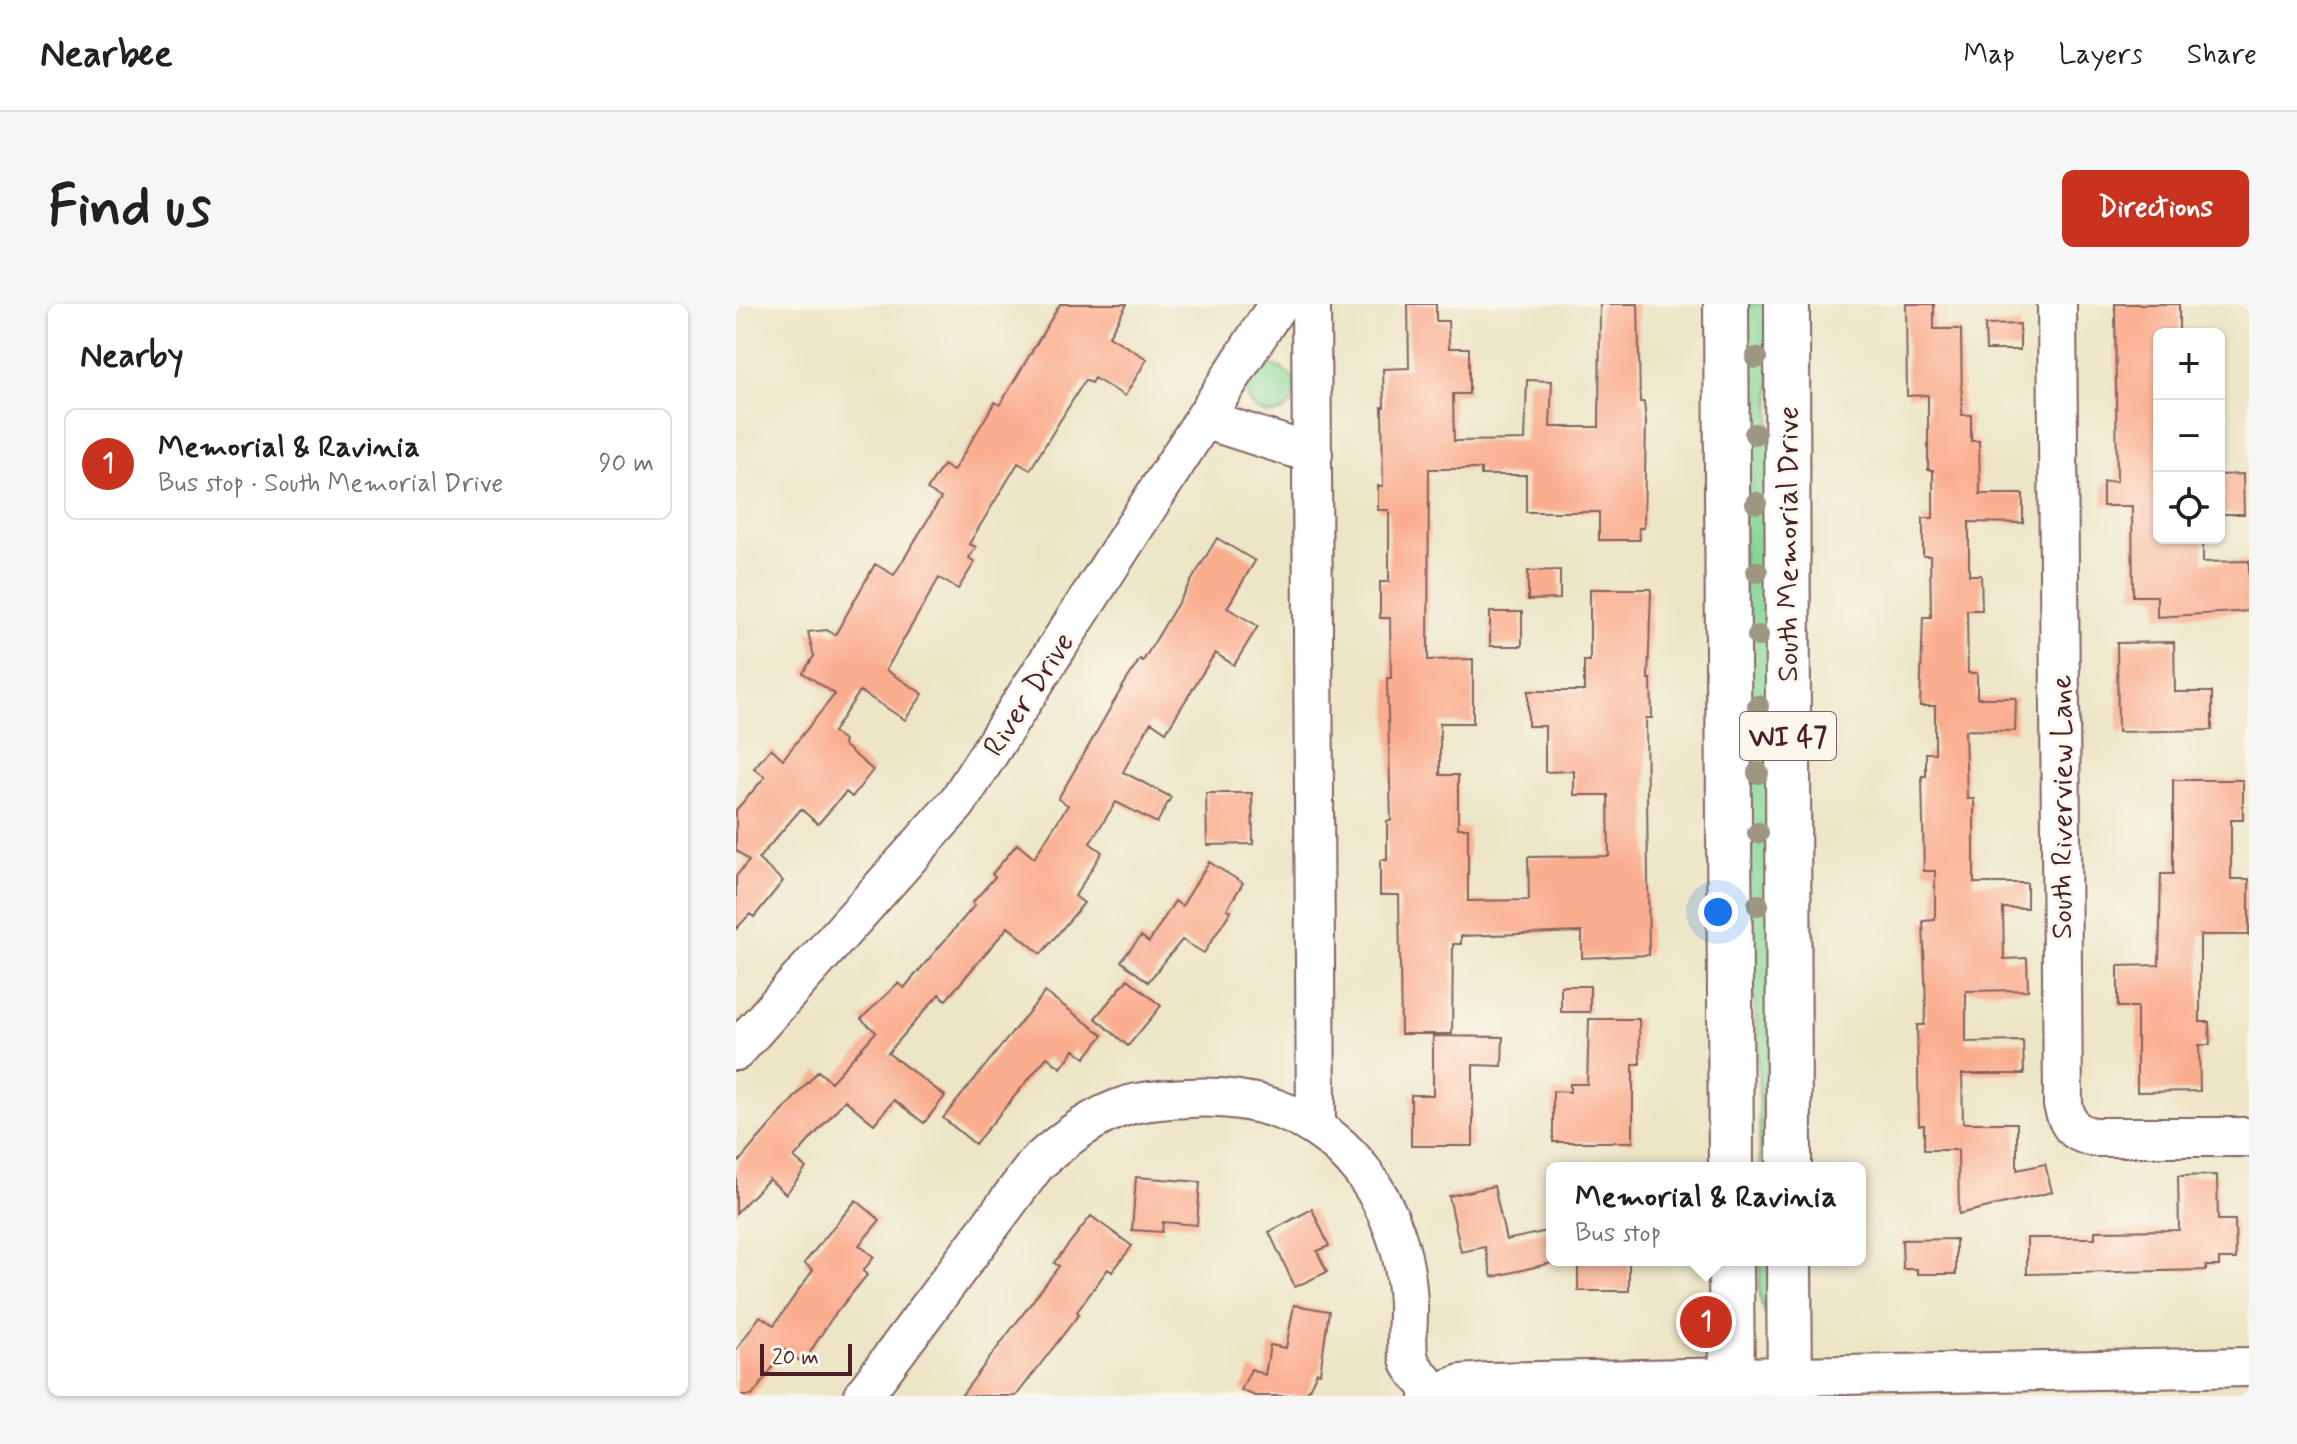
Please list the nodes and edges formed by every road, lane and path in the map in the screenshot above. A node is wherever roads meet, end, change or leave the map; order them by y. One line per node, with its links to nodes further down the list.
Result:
1 (1278, 304): 6 (street, River Drive)
2 (1311, 304): 7 (street)
3 (1726, 304): 11 (main road, South Memorial Drive / WI 47)
4 (1787, 304): 12 (main road, South Memorial Drive / WI 47)
5 (2057, 304): 10 (street, South Riverview Lane)
6 (1204, 419): 7 (street); 8 (street, River Drive)
7 (1313, 454): 9 (street)
8 (736, 1051)
9 (1316, 1126): 18 (street); 19 (street)
10 (2249, 1137)
11 (1731, 1162)
12 (1789, 1162)
13 (1731, 1266): 16 (main road)
14 (1789, 1266): 17 (main road)
15 (2249, 1367): 17 (street)
16 (1732, 1385): 17 (street); 18 (street)
17 (1790, 1385)
18 (1432, 1394)
19 (863, 1396)

